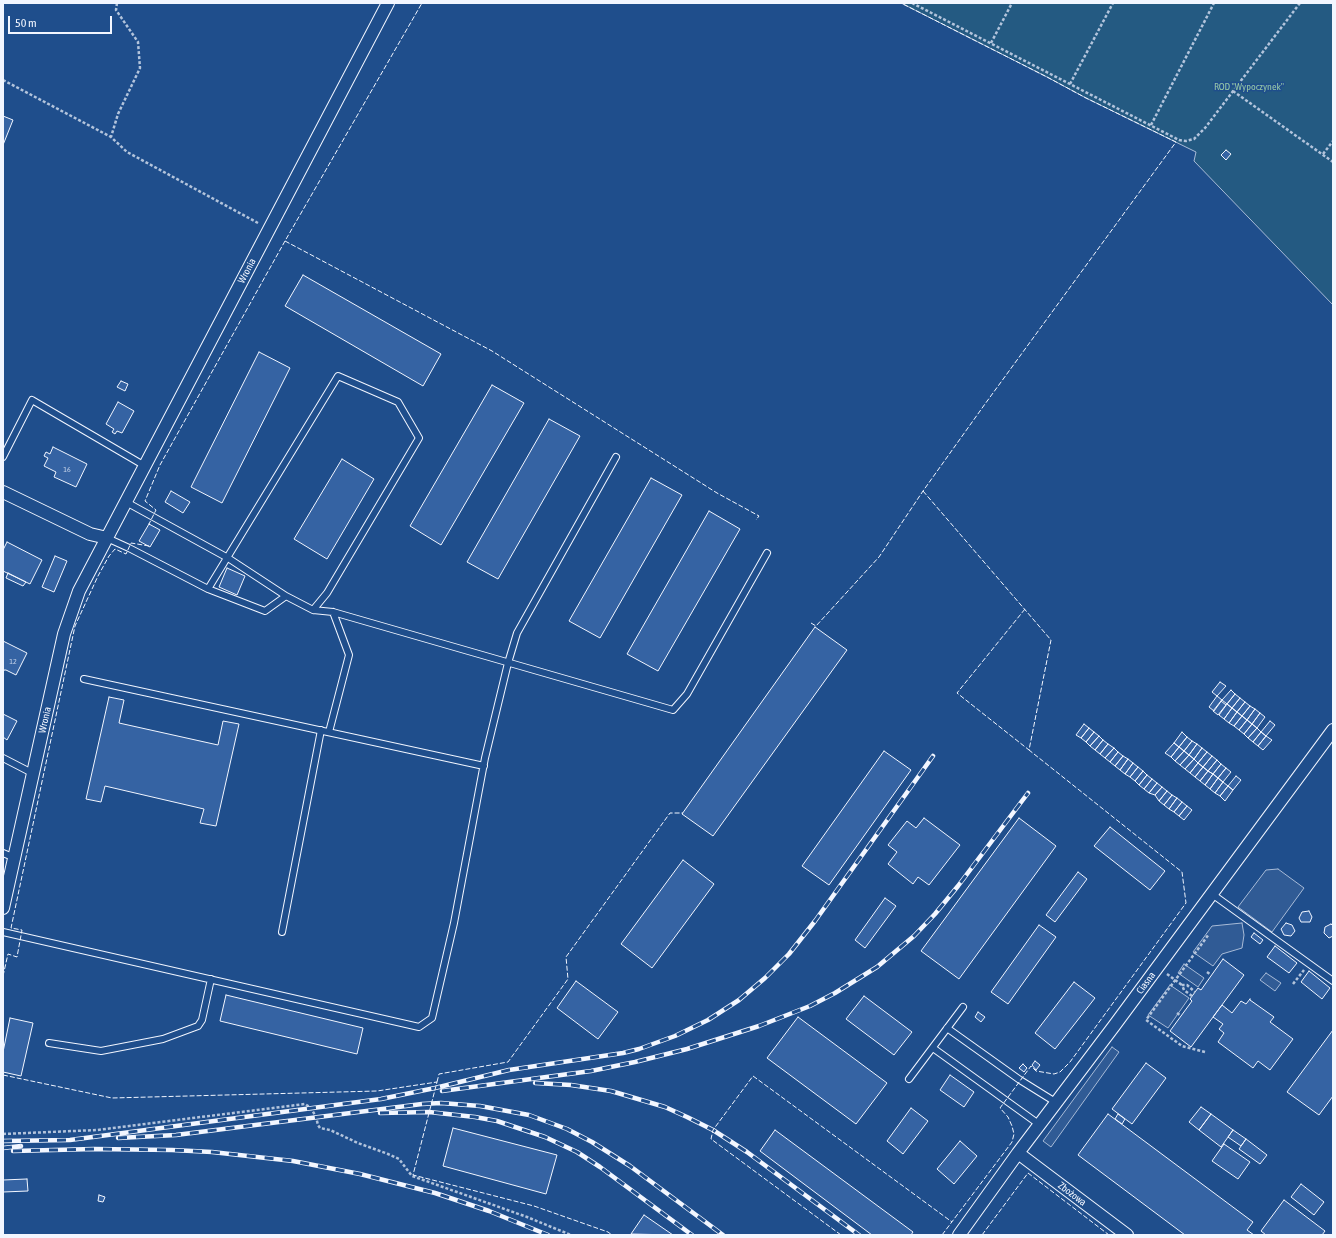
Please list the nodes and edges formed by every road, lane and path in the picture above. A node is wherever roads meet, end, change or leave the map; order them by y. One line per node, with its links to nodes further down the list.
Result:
1 (117, 3): 13 (path)
2 (388, 3): 17 (street, Wronia)
3 (912, 3): 8 (path)
4 (1012, 3): 8 (path)
5 (1113, 3): 10 (path)
6 (1214, 3): 12 (path)
7 (1300, 3): 11 (path)
8 (991, 43): 10 (path)
9 (3, 80): 13 (path)
10 (1070, 84): 12 (path)
11 (1233, 91): 12 (path); 15 (path)
12 (1151, 125)
13 (111, 138): 17 (path)
14 (1333, 141): 15 (path)
15 (1323, 154): 16 (path)
16 (1333, 162)
17 (269, 229): 20 (street, Wronia)
18 (616, 456): 30 (lane)
19 (3, 457): 20 (lane)
20 (145, 466): 22 (street, Wronia)
21 (3, 492): 23 (street)
22 (126, 502): 23 (street, Wronia); 25 (lane)
23 (107, 538): 26 (lane); 37 (street, Wronia)
24 (767, 553): 30 (lane)
25 (228, 558): 26 (lane); 27 (lane); 28 (lane)
26 (208, 589): 27 (lane)
27 (286, 596): 28 (lane)
28 (313, 610): 29 (lane)
29 (333, 612): 30 (lane); 34 (lane)
30 (508, 663): 36 (lane)
31 (84, 679): 32 (lane)
32 (321, 730): 34 (lane); 43 (lane)
33 (1333, 730): 40 (street, Ciasna)
34 (329, 732): 36 (lane)
35 (3, 758): 37 (lane)
36 (484, 766): 49 (lane)
37 (34, 774): 39 (street, Wronia)
38 (3, 853): 39 (lane)
39 (15, 858): 41 (street, Wronia)
40 (1212, 894): 45 (lane); 46 (street, Ciasna)
41 (3, 908)
42 (3, 932): 49 (lane)
43 (282, 932)
44 (1209, 934): 50 (path)
45 (1309, 963): 51 (lane); 52 (path)
46 (1158, 967): 50 (path); 64 (street, Ciasna)
47 (1207, 972): 48 (path)
48 (1211, 975)
49 (211, 979): 60 (lane)
50 (1175, 980): 53 (path); 62 (path)
51 (1333, 980)
52 (1294, 984)
53 (1182, 985): 54 (path); 55 (path)
54 (1196, 992)
55 (1192, 996)
56 (963, 1007): 59 (lane)
57 (1178, 1013): 58 (path)
58 (1181, 1016)
59 (947, 1028): 61 (lane); 64 (lane)
60 (49, 1043)
61 (933, 1048): 63 (lane); 65 (lane)
62 (1205, 1052)
63 (910, 1079)
64 (1057, 1103): 65 (street, Ciasna)
65 (1040, 1125): 67 (street, Ciasna)
66 (3, 1134): 68 (path)
67 (1018, 1154): 69 (street, Ciasna); 70 (street, Zbożowa)
68 (570, 1235)
69 (959, 1235)
70 (1126, 1235)

